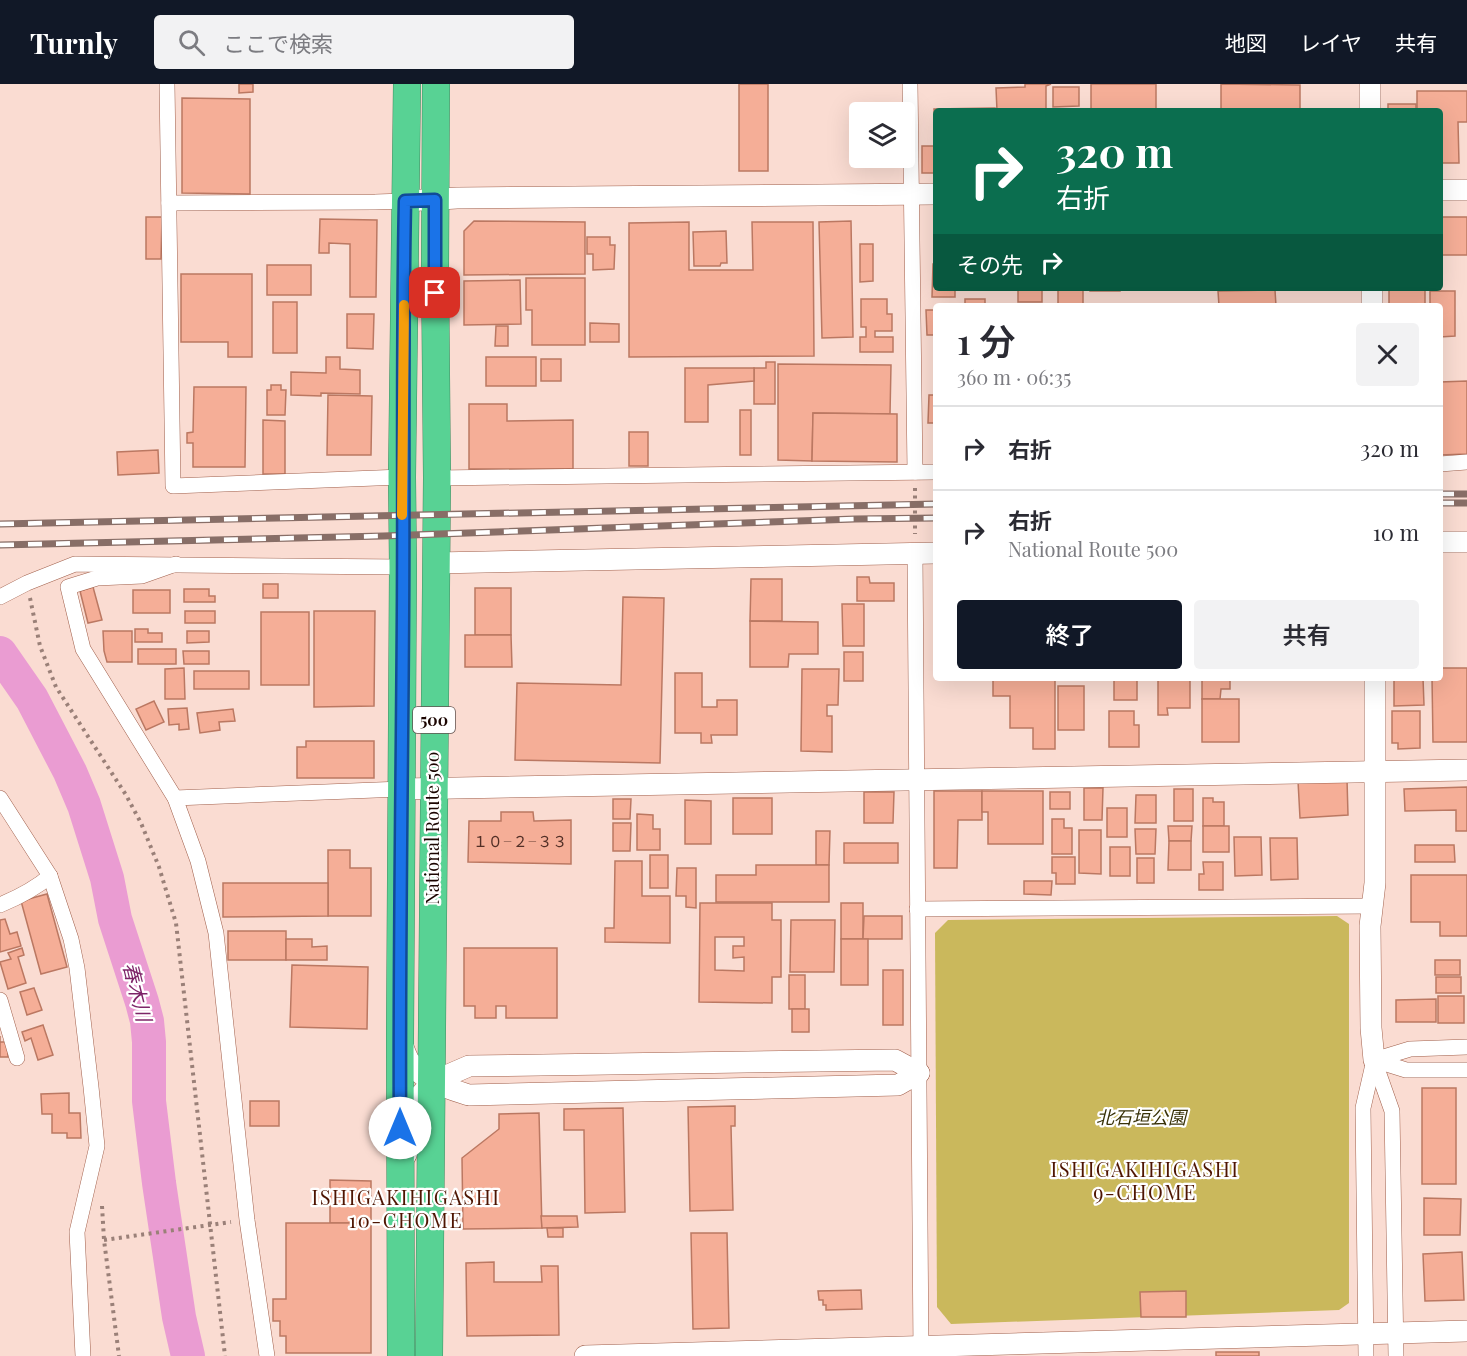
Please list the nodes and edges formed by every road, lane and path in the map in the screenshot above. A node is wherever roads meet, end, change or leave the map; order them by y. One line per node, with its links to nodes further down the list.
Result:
1 (167, 84): 13 (street)
2 (407, 84): 12 (highway, National Route 500 / 500)
3 (436, 84): 11 (highway, National Route 500 / 500)
4 (910, 84): 9 (street)
5 (1370, 84): 6 (street)
6 (1370, 108)
7 (1443, 190): 8 (street)
8 (1467, 190)
9 (910, 194): 10 (street); 11 (street); 16 (street)
10 (933, 194)
11 (435, 200): 12 (street); 19 (highway, National Route 500 / 500)
12 (405, 201): 13 (street); 18 (highway, National Route 500 / 500)
13 (169, 203): 18 (street)
14 (1467, 462): 15 (street)
15 (1443, 464)
16 (915, 472): 17 (street); 19 (street); 23 (path)
17 (933, 472)
18 (402, 477): 26 (highway, National Route 500 / 500)
19 (436, 478): 24 (highway, National Route 500 / 500)
20 (1443, 542): 21 (street)
21 (1467, 543)
22 (933, 553): 23 (street)
23 (915, 554): 24 (street); 32 (street)
24 (435, 562): 34 (highway, National Route 500 / 500)
25 (176, 564): 26 (street); 27 (street); 36 (street)
26 (403, 567): 33 (highway, National Route 500 / 500)
27 (27, 583): 28 (street); 51 (path)
28 (0, 597)
29 (1375, 681): 31 (street)
30 (1467, 770): 31 (street)
31 (1375, 771): 32 (street); 39 (street)
32 (916, 780): 34 (street); 40 (street)
33 (402, 789): 34 (street); 36 (street); 42 (highway, National Route 500 / 500)
34 (433, 789): 48 (highway, National Route 500 / 500)
35 (0, 798): 37 (street)
36 (175, 798): 60 (street)
37 (50, 876): 38 (street); 57 (street)
38 (0, 905)
39 (1372, 906): 40 (street); 45 (street)
40 (917, 909): 47 (street)
41 (0, 1000): 44 (street)
42 (400, 1037): 48 (street); 49 (highway, National Route 500 / 500)
43 (1467, 1047): 45 (street)
44 (16, 1058)
45 (1374, 1059): 46 (street); 54 (street); 55 (street)
46 (1467, 1070)
47 (919, 1073): 48 (street); 48 (street); 56 (street)
48 (432, 1082): 49 (street); 62 (highway, National Route 500 / 500)
49 (401, 1173): 61 (highway, National Route 500 / 500)
50 (102, 1205): 52 (path)
51 (209, 1225): 52 (path); 59 (path)
52 (105, 1240): 58 (path)
53 (1467, 1331): 54 (street)
54 (1395, 1334): 55 (street); 65 (street)
55 (1366, 1335): 56 (street); 64 (street)
56 (921, 1351): 63 (street)
57 (83, 1356)
58 (119, 1356)
59 (225, 1356)
60 (267, 1356)
61 (401, 1356)
62 (429, 1356)
63 (585, 1356)
64 (1366, 1356)
65 (1395, 1356)

